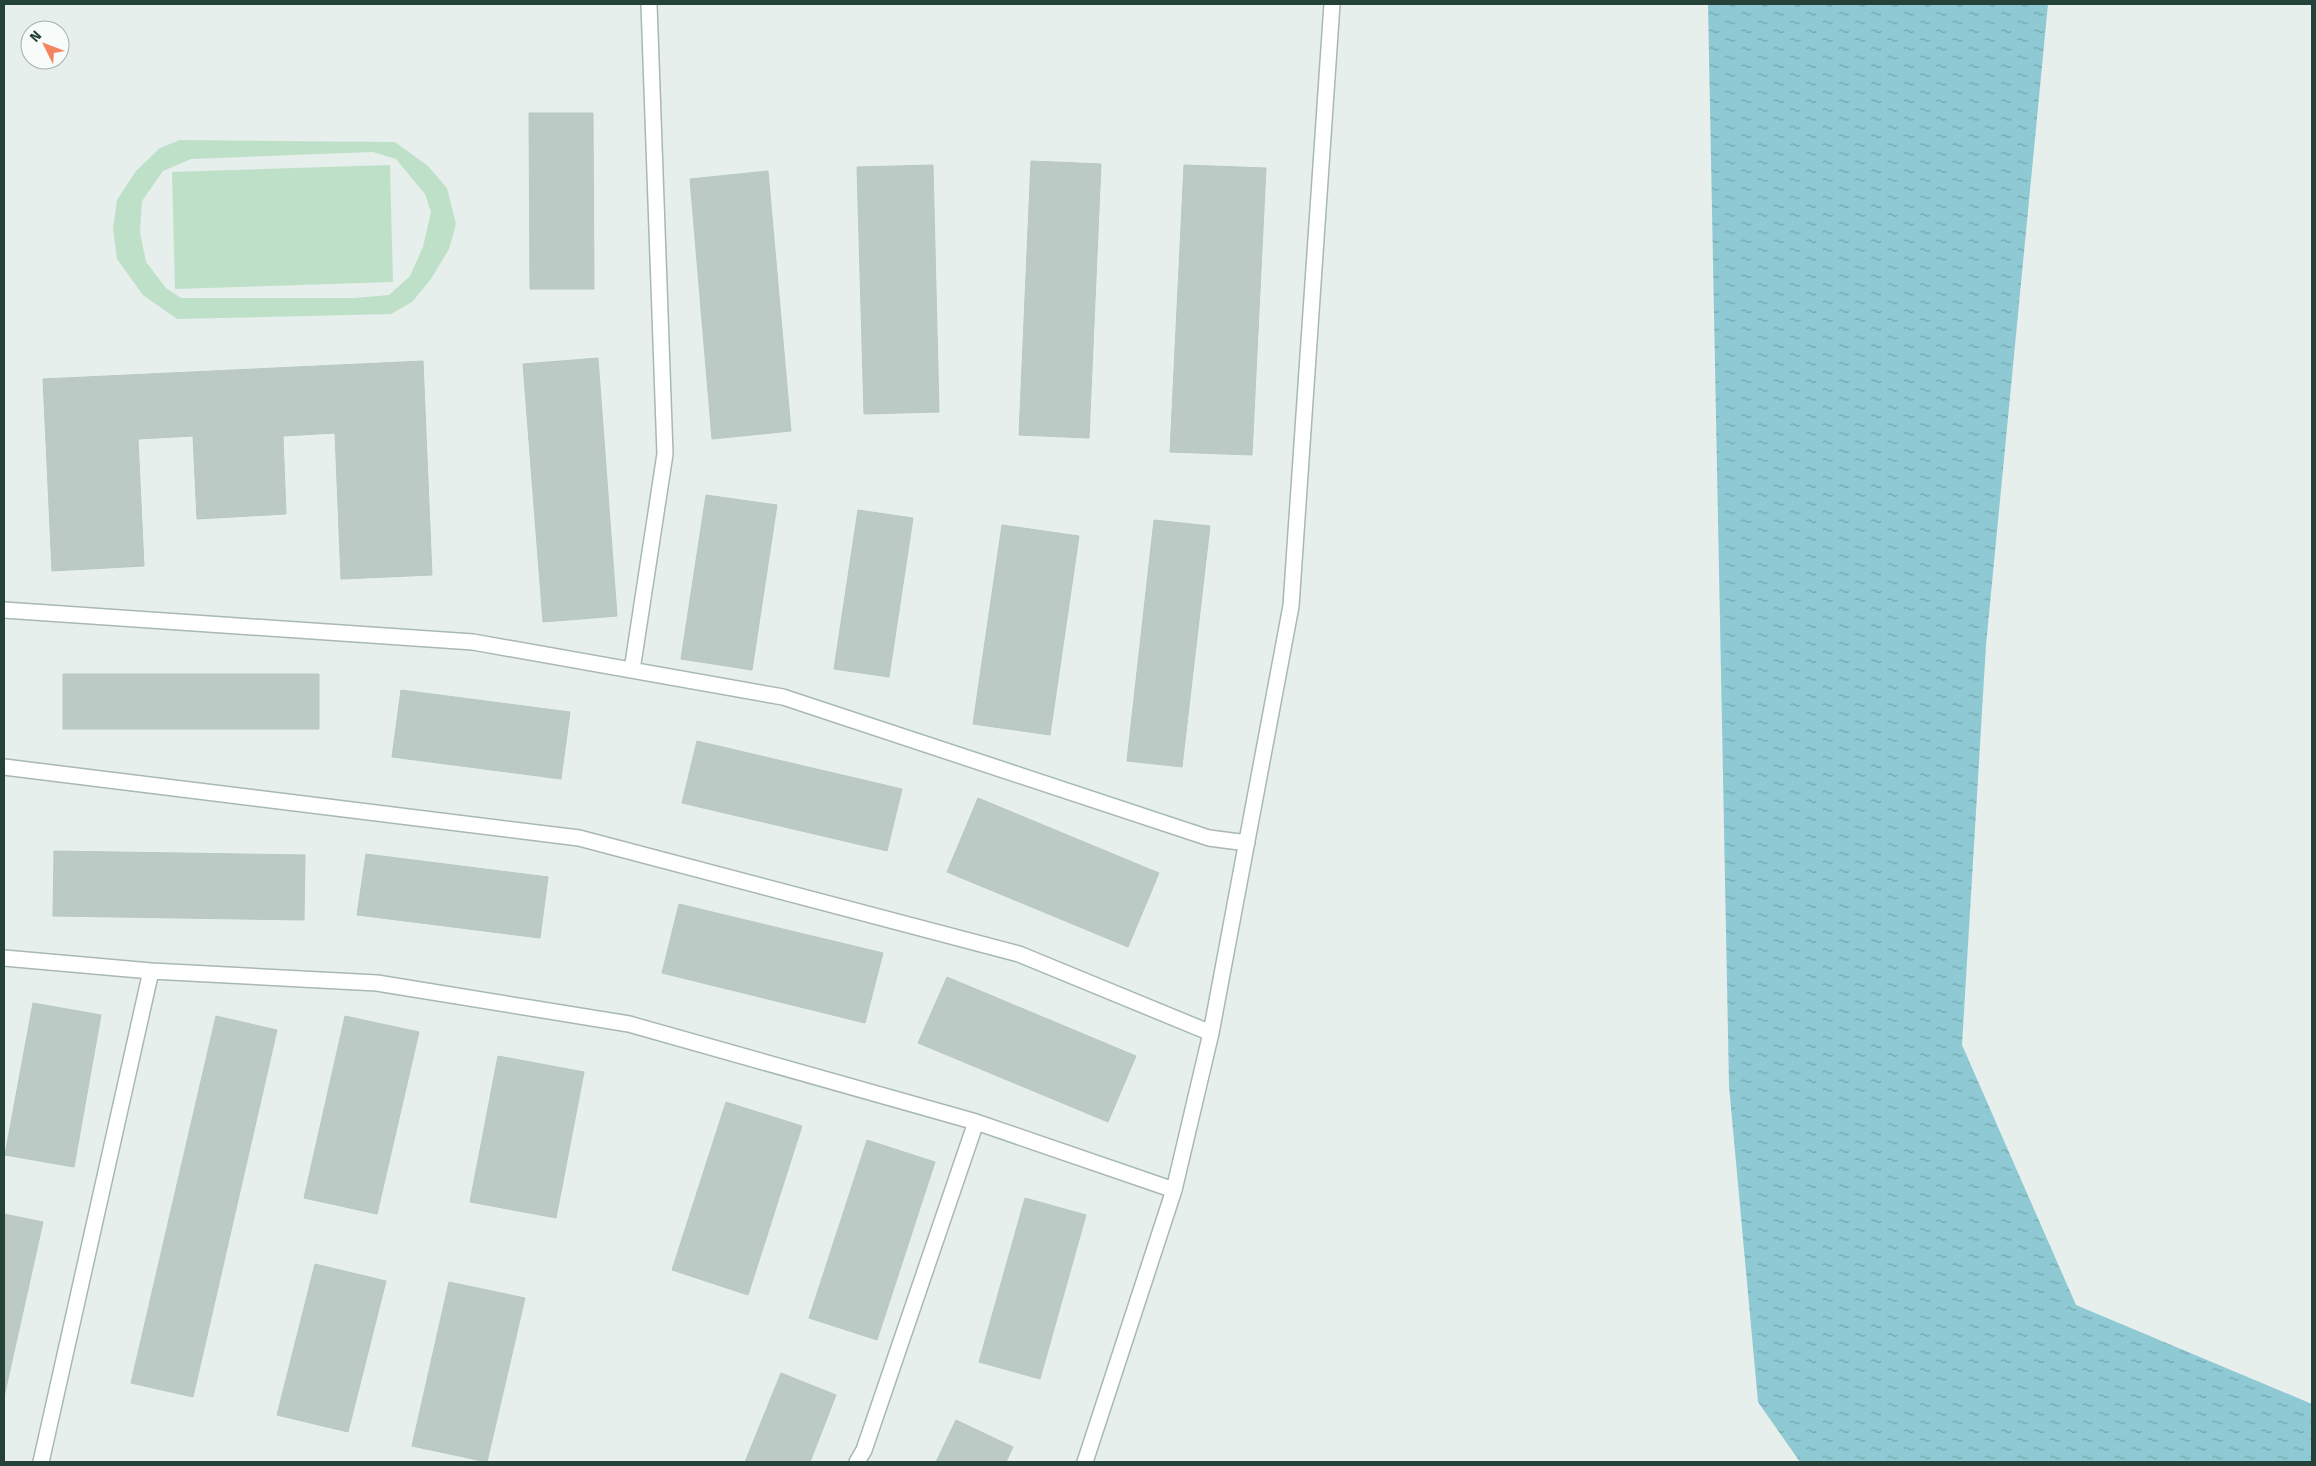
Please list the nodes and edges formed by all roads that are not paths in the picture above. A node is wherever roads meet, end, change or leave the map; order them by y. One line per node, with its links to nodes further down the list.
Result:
1 (649, 4): 4 (street)
2 (1332, 4): 6 (street)
3 (4, 610): 4 (street)
4 (632, 670): 6 (street)
5 (4, 767): 9 (street)
6 (1247, 843): 9 (street)
7 (4, 958): 8 (street)
8 (151, 971): 10 (street); 12 (street)
9 (1211, 1033): 11 (street)
10 (976, 1122): 11 (street); 13 (street)
11 (1174, 1190): 14 (street)
12 (41, 1462)
13 (857, 1462)
14 (1085, 1462)

